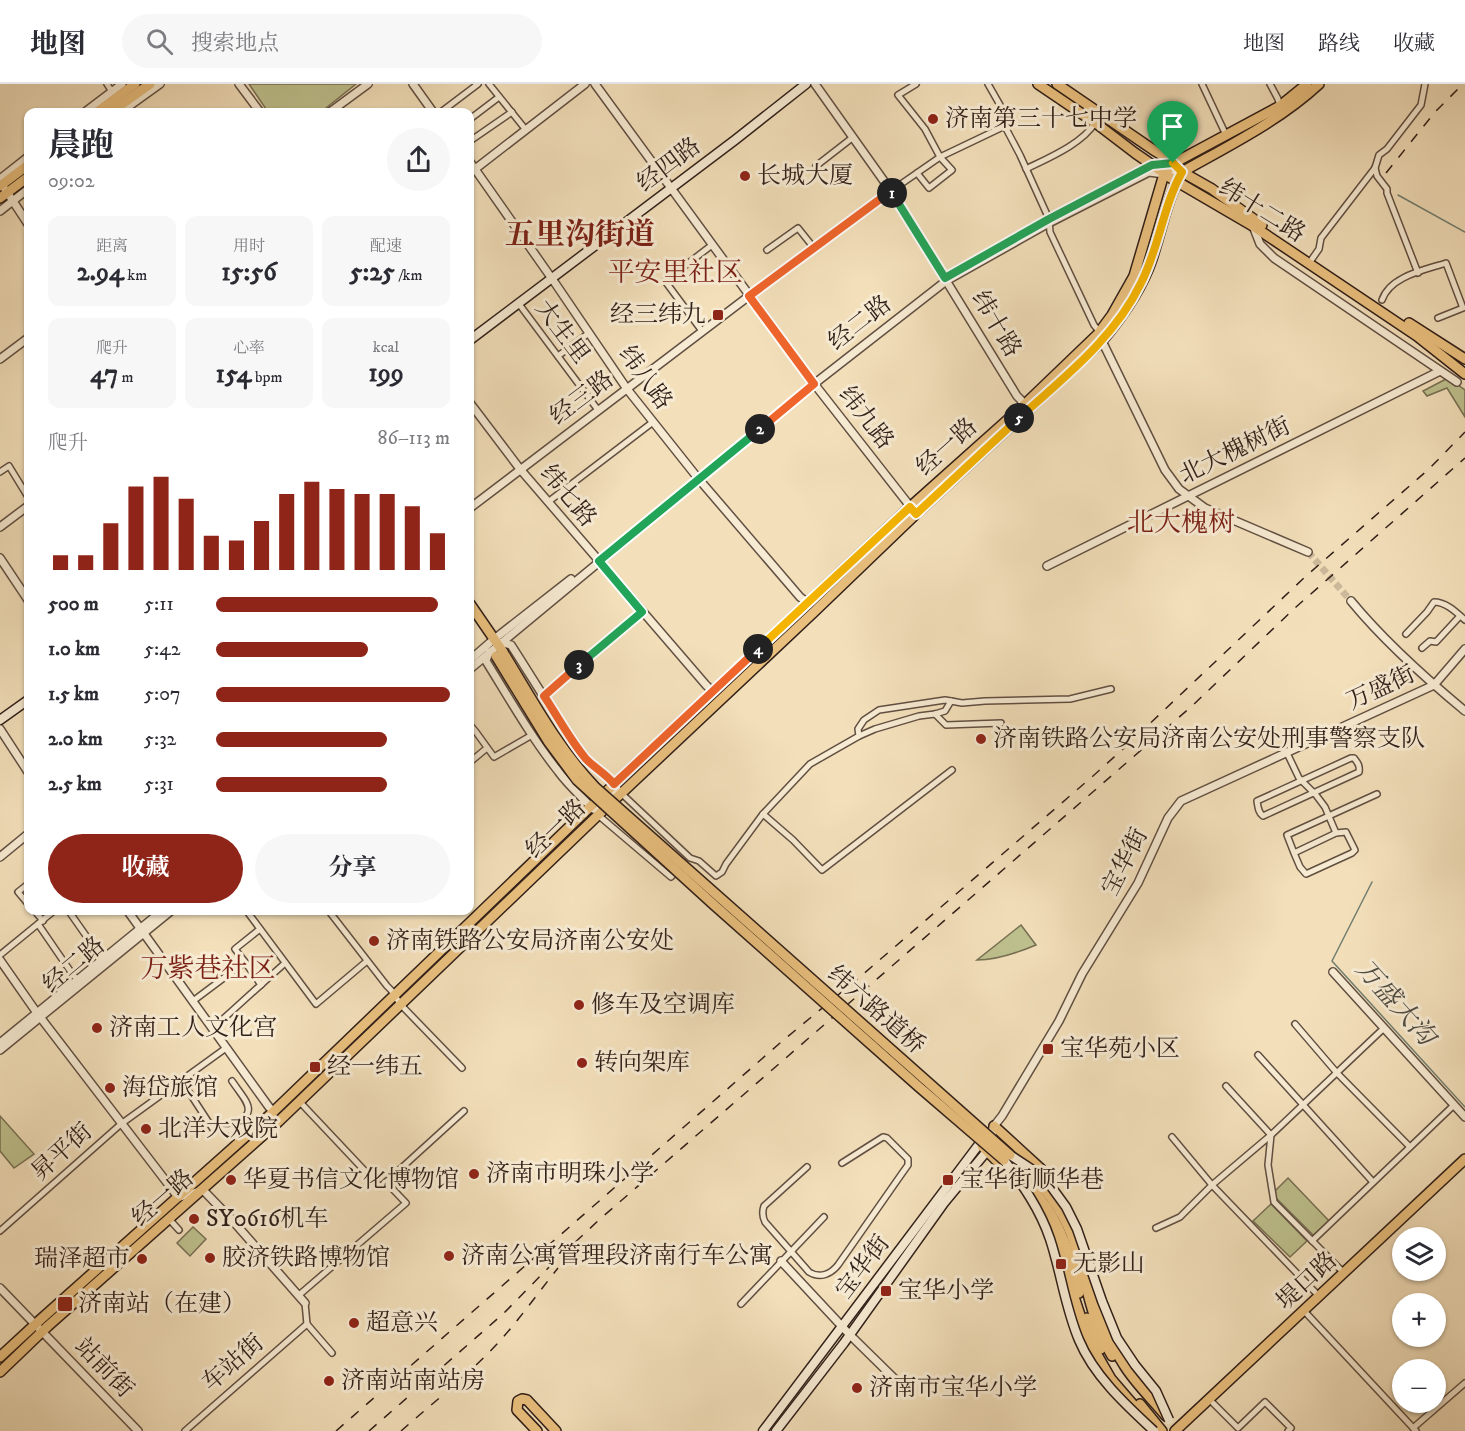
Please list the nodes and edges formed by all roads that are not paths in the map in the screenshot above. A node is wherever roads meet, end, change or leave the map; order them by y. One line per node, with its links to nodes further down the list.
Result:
1 (107, 84): 24 (street)
2 (122, 84): 24 (street)
3 (135, 84): 28 (main road)
4 (150, 84): 29 (main road)
5 (160, 84): 30 (street)
6 (239, 84): 31 (street)
7 (368, 84): 32 (street)
8 (413, 84): 33 (street)
9 (478, 84): 34 (street)
10 (489, 84): 25 (street)
11 (585, 84): 39 (street)
12 (595, 84): 59 (street, 纬九路)
13 (806, 84): 59 (main road, 经四路)
14 (814, 84): 42 (street, 纬十路)
15 (916, 84): 43 (street)
16 (988, 84): 38 (street)
17 (1038, 84): 37 (main road, 纬十二路)
18 (1057, 84): 45 (main road, 纬十二路)
19 (1203, 84): 40 (street)
20 (1270, 84): 26 (street)
21 (1307, 84): 26 (main road, 经二路)
22 (1319, 84): 52 (main road, 经二路)
23 (1425, 84): 49 (street)
24 (112, 92): 27 (street)
25 (499, 97): 35 (street); 36 (street)
26 (1280, 106): 40 (main road, 经二路)
27 (114, 108)
28 (115, 108)
29 (115, 108)
30 (116, 108)
31 (257, 108)
32 (335, 108)
33 (430, 108)
34 (446, 108)
35 (512, 112): 39 (street); 41 (street)
36 (474, 115)
37 (1095, 123): 46 (main road, 纬十二路); 51 (street)
38 (1005, 126): 43 (street); 51 (street)
39 (526, 130): 50 (street)
40 (1226, 135): 45 (main road, 经二路)
41 (474, 138)
42 (852, 138): 47 (street); 60 (street, 纬十路)
43 (940, 157): 53 (street); 53 (street)
44 (24, 162): 58 (street)
45 (1173, 163): 46 (street, 经二路); 52 (main road, 纬十二路); 55 (main road, 经一路)
46 (1152, 165): 55 (main road, 纬十二路); 65 (street, 经二路)
47 (816, 166)
48 (24, 168): 58 (main road)
49 (1375, 168): 70 (street); 71 (street)
50 (474, 169)
51 (1026, 169): 65 (street)
52 (1182, 172): 55 (street, 经二路); 57 (main road, 经一路); 70 (main road, 纬十二路)
53 (917, 173): 60 (street)
54 (474, 174): 72 (street, 纬八路)
55 (1164, 174): 57 (main road, 纬十二路); 65 (street, 经二路); 81 (main road, 经一路)
56 (24, 179): 58 (main road)
57 (1177, 182): 66 (main road, 纬十二路); 81 (main road, 经一路)
58 (2, 187): 62 (street)
59 (670, 188): 67 (street, 纬九路); 72 (main road, 经四路)
60 (891, 191): 68 (street, 经三路); 73 (street, 纬十路)
61 (24, 192): 62 (street)
62 (13, 202): 63 (street); 64 (street)
63 (0, 211)
64 (24, 218)
65 (1049, 221): 73 (street, 经二路); 81 (street)
66 (1253, 226): 86 (street); 87 (main road, 纬十二路)
67 (712, 245): 74 (street, 纬九路); 78 (street)
68 (814, 248): 69 (street); 74 (street, 经三路)
69 (767, 250)
70 (1312, 259): 85 (main road, 纬十二路)
71 (1418, 273): 75 (street); 77 (street)
72 (552, 279): 76 (main road, 经四路); 79 (street, 纬八路)
73 (945, 279): 89 (street, 经二路); 91 (street, 纬十路)
74 (749, 296): 78 (street, 经三路); 89 (street, 纬九路)
75 (1382, 300)
76 (519, 304): 80 (main road, 经四路); 83 (street, 大生里)
77 (1438, 318)
78 (702, 332): 90 (street, 经三路)
79 (589, 333): 83 (street); 90 (street, 纬八路)
80 (474, 337)
81 (1100, 338): 91 (main road, 经一路); 99 (street); 103 (main road, 经一路)
82 (24, 341): 84 (street)
83 (558, 356): 93 (street, 大生里)
84 (0, 359)
85 (1465, 359)
86 (1440, 371): 88 (street); 99 (street, 北大槐树街)
87 (1465, 374)
88 (1457, 382)
89 (813, 383): 97 (street, 经二路); 103 (street, 纬九路)
90 (627, 389): 93 (street, 经三路); 94 (street, 纬八路)
91 (1023, 406): 103 (main road, 经一路)
92 (474, 408): 95 (street, 纬七路)
93 (598, 410): 95 (street, 经三路)
94 (653, 422): 97 (street, 纬八路); 100 (street)
95 (520, 469): 100 (street, 纬七路); 101 (street, 经三路)
96 (0, 472): 98 (street)
97 (698, 478): 107 (street, 经二路); 111 (street, 纬八路)
98 (24, 490)
99 (1187, 496): 105 (street); 108 (street, 北大槐树街)
100 (548, 502): 107 (street, 纬七路)
101 (474, 505)
102 (24, 509): 104 (street)
103 (913, 510): 111 (main road, 经一路); 143 (main road, 经一路)
104 (0, 527)
105 (1308, 552)
106 (0, 558): 109 (street)
107 (597, 560): 113 (street, 纬七路); 117 (street, 经二路)
108 (1047, 566)
109 (24, 594)
110 (1351, 601): 122 (street)
111 (806, 604): 124 (main road, 经一路)
112 (474, 611): 117 (main road)
113 (642, 612): 124 (street, 纬七路); 125 (street)
114 (1463, 618): 116 (street); 118 (street)
115 (474, 620): 117 (main road)
116 (1406, 634)
117 (495, 648): 120 (street, 经二路); 121 (street, 经二路); 125 (street); 134 (street); 208 (main road, 纬六路道桥, bridge)
118 (1422, 648)
119 (1465, 649): 122 (street)
120 (474, 658)
121 (474, 666)
122 (1434, 685): 128 (street); 137 (street, 万盛街)
123 (1111, 689): 126 (street)
124 (712, 692): 142 (main road, 经一路)
125 (544, 696): 142 (street)
126 (951, 701): 129 (street); 135 (street)
127 (24, 703): 130 (main road)
128 (1465, 711)
129 (935, 714): 131 (street); 135 (street)
130 (0, 720)
131 (1001, 723)
132 (0, 729): 139 (street)
133 (474, 730): 136 (street)
134 (532, 735): 136 (street); 147 (street)
135 (858, 736): 148 (street)
136 (487, 748): 138 (street)
137 (1287, 753): 141 (street); 146 (street, 万盛街)
138 (474, 759)
139 (24, 766)
140 (952, 770): 148 (street)
141 (1302, 781): 144 (street); 144 (street); 144 (street)
142 (614, 784): 147 (main road, 经一路); 149 (street)
143 (621, 793): 149 (main road, 经一路); 155 (street)
144 (1314, 793): 150 (street)
145 (1377, 794): 150 (street)
146 (1181, 801): 201 (street, 宝华街)
147 (590, 807): 149 (street); 178 (main road, 经一路)
148 (764, 814): 155 (street)
149 (598, 815): 155 (street); 180 (main road, 经一路)
150 (1329, 816): 151 (street); 153 (street)
151 (1336, 834): 153 (street); 153 (street)
152 (24, 837): 154 (street)
153 (1294, 853)
154 (0, 857)
155 (690, 858)
156 (24, 887): 157 (street)
157 (24, 899)
158 (36, 915): 166 (street)
159 (49, 915): 166 (street)
160 (72, 915): 171 (street)
161 (131, 915): 168 (street)
162 (158, 915): 168 (street, 经二路)
163 (165, 915): 168 (street, 经二路)
164 (250, 915): 167 (street)
165 (334, 915): 172 (street)
166 (40, 922): 169 (street); 176 (street)
167 (260, 929): 173 (street); 174 (street)
168 (142, 931): 171 (street, 经二路); 179 (street); 181 (street, 经二路)
169 (0, 955)
170 (0, 960): 181 (street)
171 (103, 960): 176 (street, 经二路)
172 (367, 961): 174 (street); 178 (street)
173 (245, 962): 177 (street); 179 (street)
174 (285, 963): 177 (street)
175 (1333, 972): 183 (street)
176 (78, 980): 181 (street, 经二路)
177 (261, 985): 184 (street)
178 (394, 995): 180 (street); 198 (main road, 经一路)
179 (193, 1001): 184 (street)
180 (401, 1005): 189 (street); 194 (main road, 经一路)
181 (39, 1016): 185 (street, 经二路); 187 (street, 经二路); 200 (street)
182 (1295, 1024): 190 (street)
183 (1384, 1028): 190 (street); 195 (street)
184 (212, 1029): 186 (street)
185 (0, 1043)
186 (226, 1048): 198 (street); 200 (street, 昇平街)
187 (0, 1050)
188 (1258, 1056): 196 (street)
189 (462, 1068)
190 (1337, 1073): 196 (street); 207 (street)
191 (232, 1082): 202 (street)
192 (1226, 1086): 203 (street)
193 (188, 1089): 202 (street)
194 (300, 1101): 213 (street); 216 (main road, 经一路)
195 (1454, 1105): 199 (street); 207 (street)
196 (1302, 1106): 203 (street); 214 (street)
197 (464, 1111): 213 (street)
198 (272, 1113): 205 (main road, 经一路)
199 (1465, 1117)
200 (121, 1124): 217 (street); 222 (street, 昇平街)
201 (994, 1126): 206 (main road, 宝华街); 243 (main road)
202 (230, 1130): 205 (street)
203 (1272, 1136): 215 (street); 223 (street)
204 (1172, 1137): 215 (street)
205 (240, 1142): 217 (main road, 经一路)
206 (983, 1147): 234 (main road, 宝华街); 236 (main road, 宝华街); 251 (main road)
207 (1410, 1147): 214 (street)
208 (1007, 1157): 243 (main road, bridge); 251 (main road, bridge); 252 (main road, 纬六路道桥, bridge); 253 (main road, 纬六路道桥, bridge)
209 (1465, 1159): 226 (main road, 堤口路)
210 (842, 1163): 224 (street)
211 (1465, 1166): 232 (main road, 堤口路)
212 (807, 1167): 224 (street)
213 (386, 1182): 229 (street)
214 (1373, 1182): 223 (street)
215 (1212, 1185): 220 (street); 228 (street)
216 (203, 1190): 217 (street); 219 (main road, 经一路); 229 (street)
217 (177, 1197): 235 (main road, 经一路)
218 (824, 1216): 224 (street)
219 (169, 1219): 221 (street); 235 (main road, 经一路)
220 (1156, 1228)
221 (179, 1230)
222 (0, 1231)
223 (1312, 1241): 226 (street)
224 (791, 1251): 225 (street)
225 (781, 1262): 231 (street); 234 (street)
226 (1344, 1273): 228 (main road, 堤口路)
227 (0, 1288): 235 (street, 站前街)
228 (1317, 1294): 253 (main road, 堤口路)
229 (299, 1295): 230 (street)
230 (305, 1302): 233 (street)
231 (741, 1304)
232 (1307, 1314): 242 (main road, 堤口路); 244 (street)
233 (307, 1324): 237 (street); 246 (street, 车站街)
234 (842, 1327): 236 (street); 249 (main road, 宝华街)
235 (39, 1328): 238 (main road, 经一路); 239 (main road, 经一路); 245 (street, 站前街)
236 (850, 1335): 241 (street); 250 (main road, 宝华街)
237 (333, 1353)
238 (0, 1358)
239 (0, 1372)
240 (1465, 1383): 244 (street)
241 (902, 1386)
242 (1213, 1403): 253 (main road, 堤口路); 254 (street)
243 (1169, 1420): 253 (main road)
244 (1414, 1429)
245 (138, 1431)
246 (185, 1431)
247 (537, 1431): 248 (main road)
248 (556, 1431)
249 (763, 1431)
250 (776, 1431)
251 (1154, 1431)
252 (1162, 1431)
253 (1177, 1431)
254 (1288, 1431)

